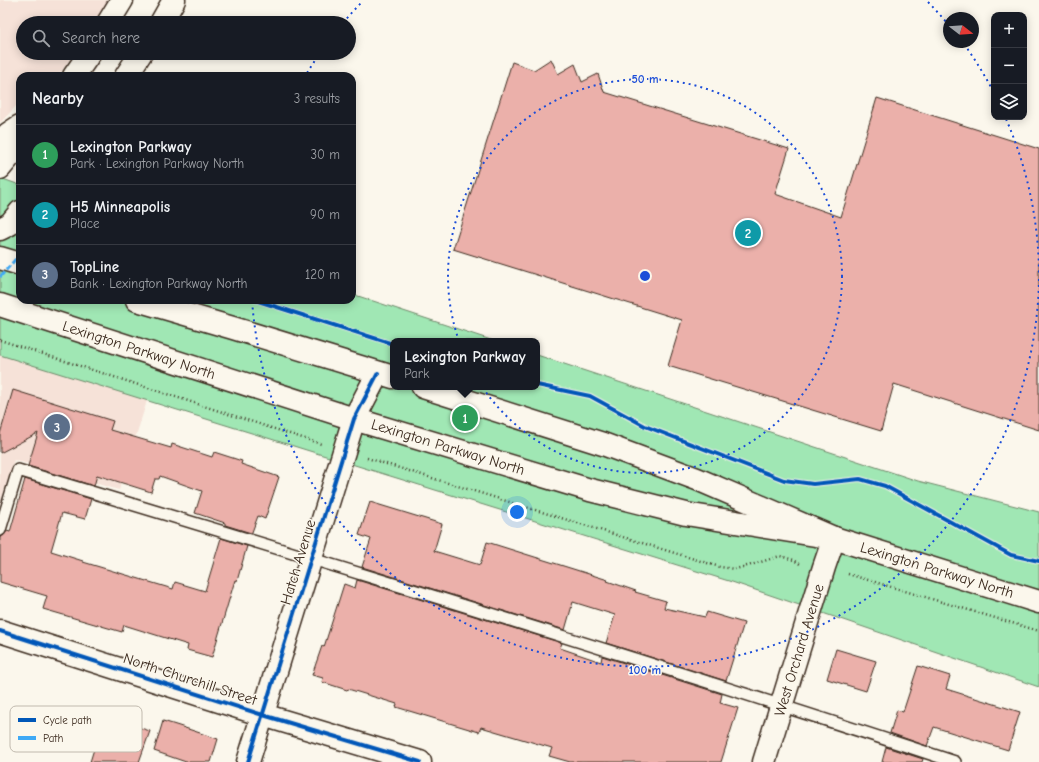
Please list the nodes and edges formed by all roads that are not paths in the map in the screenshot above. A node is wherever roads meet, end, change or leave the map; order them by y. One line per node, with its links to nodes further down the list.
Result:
1 (122, 0): 3 (main road)
2 (174, 0): 4 (main road)
3 (112, 16)
4 (165, 16)
5 (85, 60): 7 (main road)
6 (136, 60): 8 (main road)
7 (77, 72)
8 (129, 72)
9 (16, 129): 10 (main road)
10 (0, 142)
11 (16, 149): 12 (main road)
12 (0, 168)
13 (16, 217): 14 (main road)
14 (0, 229)
15 (0, 258): 16 (main road)
16 (16, 263)
17 (151, 304): 19 (main road)
18 (0, 305): 21 (main road, Lexington Parkway North)
19 (385, 375): 21 (main road, Hatch Avenue)
20 (432, 390): 23 (main road, Lexington Parkway North)
21 (354, 419): 23 (main road, Lexington Parkway North); 24 (main road, Hatch Avenue)
22 (0, 530): 24 (lane)
23 (834, 538): 25 (main road, Lexington Parkway North); 27 (main road, West Orchard Avenue)
24 (311, 558): 27 (lane); 28 (main road, Hatch Avenue)
25 (1039, 602)
26 (0, 631): 28 (main road, North Churchill Street)
27 (782, 705): 31 (main road, West Orchard Avenue); 32 (lane)
28 (263, 715): 29 (main road, Hatch Avenue); 30 (main road, North Churchill Street)
29 (248, 762)
30 (420, 762)
31 (764, 762)
32 (955, 762)

